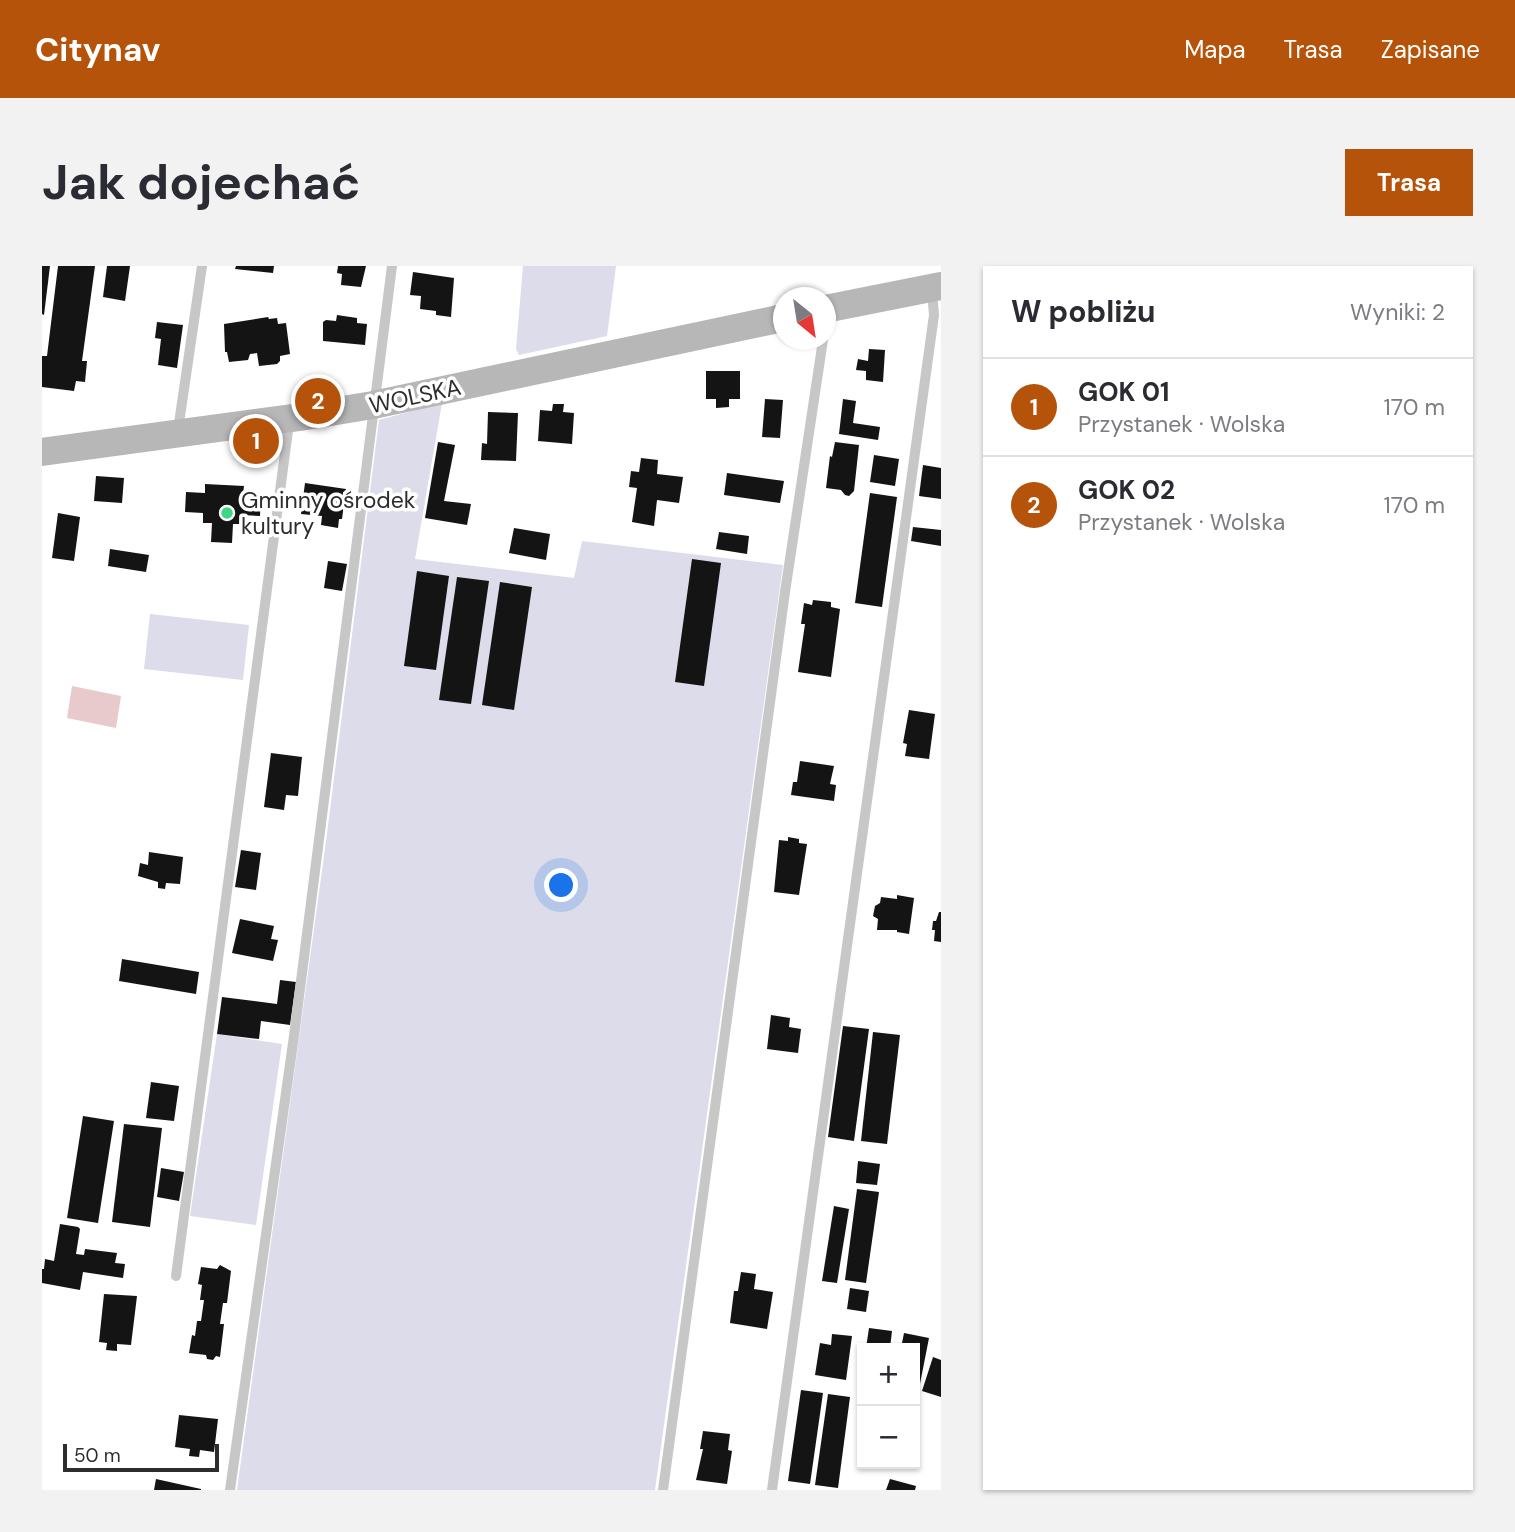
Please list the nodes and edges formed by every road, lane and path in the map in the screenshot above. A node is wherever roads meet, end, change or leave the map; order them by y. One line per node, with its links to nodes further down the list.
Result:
1 (202, 266): 9 (lane)
2 (392, 266): 7 (lane)
3 (936, 287): 4 (street); 14 (lane)
4 (836, 311)
5 (773, 320): 7 (street, WOLSKA)
6 (821, 350): 13 (lane)
7 (373, 405): 8 (street, WOLSKA); 12 (lane)
8 (290, 419): 9 (street, WOLSKA); 11 (lane)
9 (178, 434): 10 (street, WOLSKA)
10 (42, 452)
11 (176, 1276)
12 (230, 1490)
13 (663, 1490)
14 (772, 1490)

